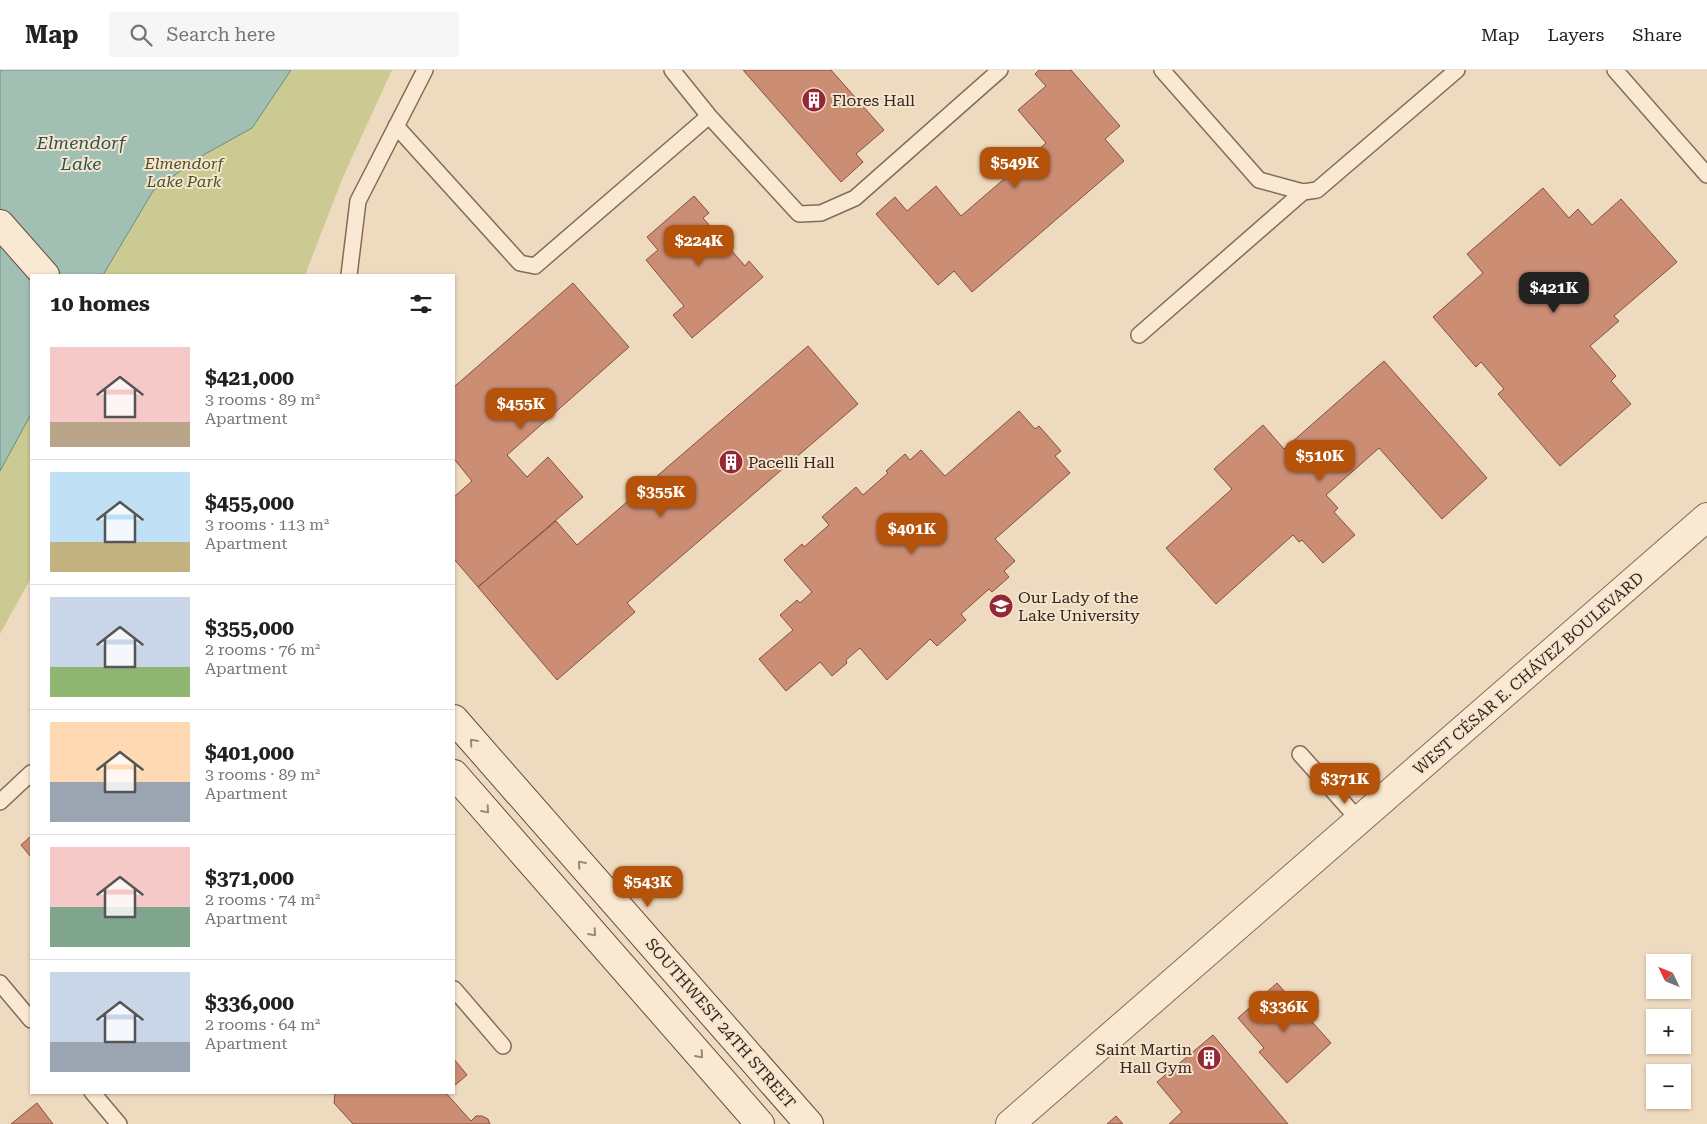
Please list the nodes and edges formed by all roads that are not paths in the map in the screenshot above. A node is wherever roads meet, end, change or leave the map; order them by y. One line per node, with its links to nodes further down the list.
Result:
1 (425, 70): 8 (lane)
2 (672, 70): 7 (lane)
3 (1000, 70): 7 (lane)
4 (1162, 70): 10 (lane)
5 (1457, 70): 10 (lane)
6 (1615, 70): 9 (lane)
7 (709, 116): 8 (lane)
8 (396, 126): 13 (lane)
9 (1707, 175)
10 (1303, 192): 14 (lane)
11 (0, 224): 12 (main road)
12 (44, 274)
13 (349, 274)
14 (1139, 334)
15 (1707, 517): 21 (main road, WEST CÉSAR E. CHÁVEZ BOULEVARD)
16 (455, 721): 29 (main road, SOUTHWEST 24TH STREET, one-way to 16)
17 (1300, 754): 21 (lane)
18 (30, 774): 20 (lane)
19 (455, 775): 28 (main road, one-way to 28)
20 (0, 802)
21 (1359, 820): 30 (main road, WEST CÉSAR E. CHÁVEZ BOULEVARD)
22 (0, 983): 24 (lane)
23 (455, 990): 25 (lane)
24 (30, 1019)
25 (503, 1046)
26 (94, 1094): 27 (lane)
27 (119, 1124)
28 (760, 1124)
29 (809, 1124)
30 (1010, 1124)

